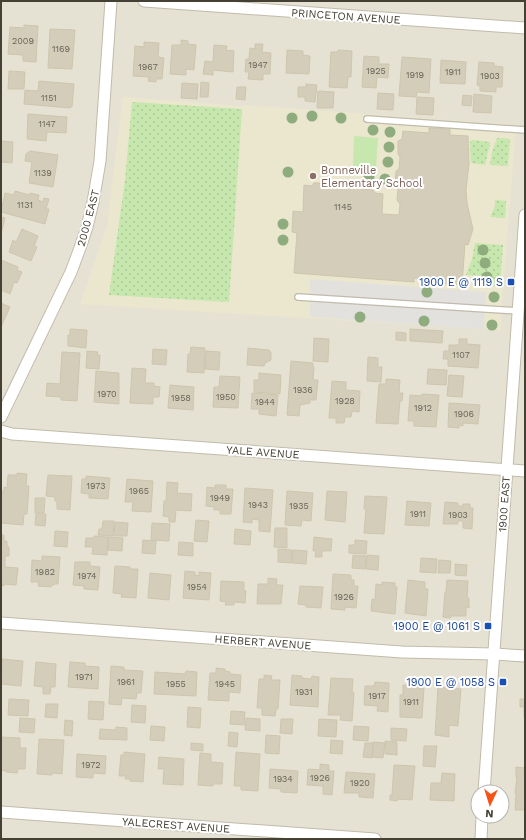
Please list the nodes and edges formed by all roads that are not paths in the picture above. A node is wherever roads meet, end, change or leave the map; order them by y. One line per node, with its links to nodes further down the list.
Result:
1 (111, 1): 9 (street, 2000 EAST)
2 (144, 1): 3 (street, PRINCETON AVENUE)
3 (525, 28)
4 (367, 119): 5 (lane)
5 (525, 130)
6 (525, 223): 8 (street, 1900 EAST)
7 (298, 297): 8 (lane)
8 (518, 311): 11 (street, 1900 EAST)
9 (1, 418)
10 (1, 431): 11 (street, YALE AVENUE)
11 (507, 470): 12 (street, YALE AVENUE); 14 (street, 1900 EAST)
12 (525, 471)
13 (1, 623): 14 (street, HERBERT AVENUE)
14 (494, 654): 15 (street, HERBERT AVENUE); 16 (street, 1900 EAST)
15 (525, 656)
16 (485, 784)
17 (1, 812): 19 (street, YALECREST AVENUE)
18 (482, 824): 20 (street)
19 (375, 839)
20 (481, 839)

